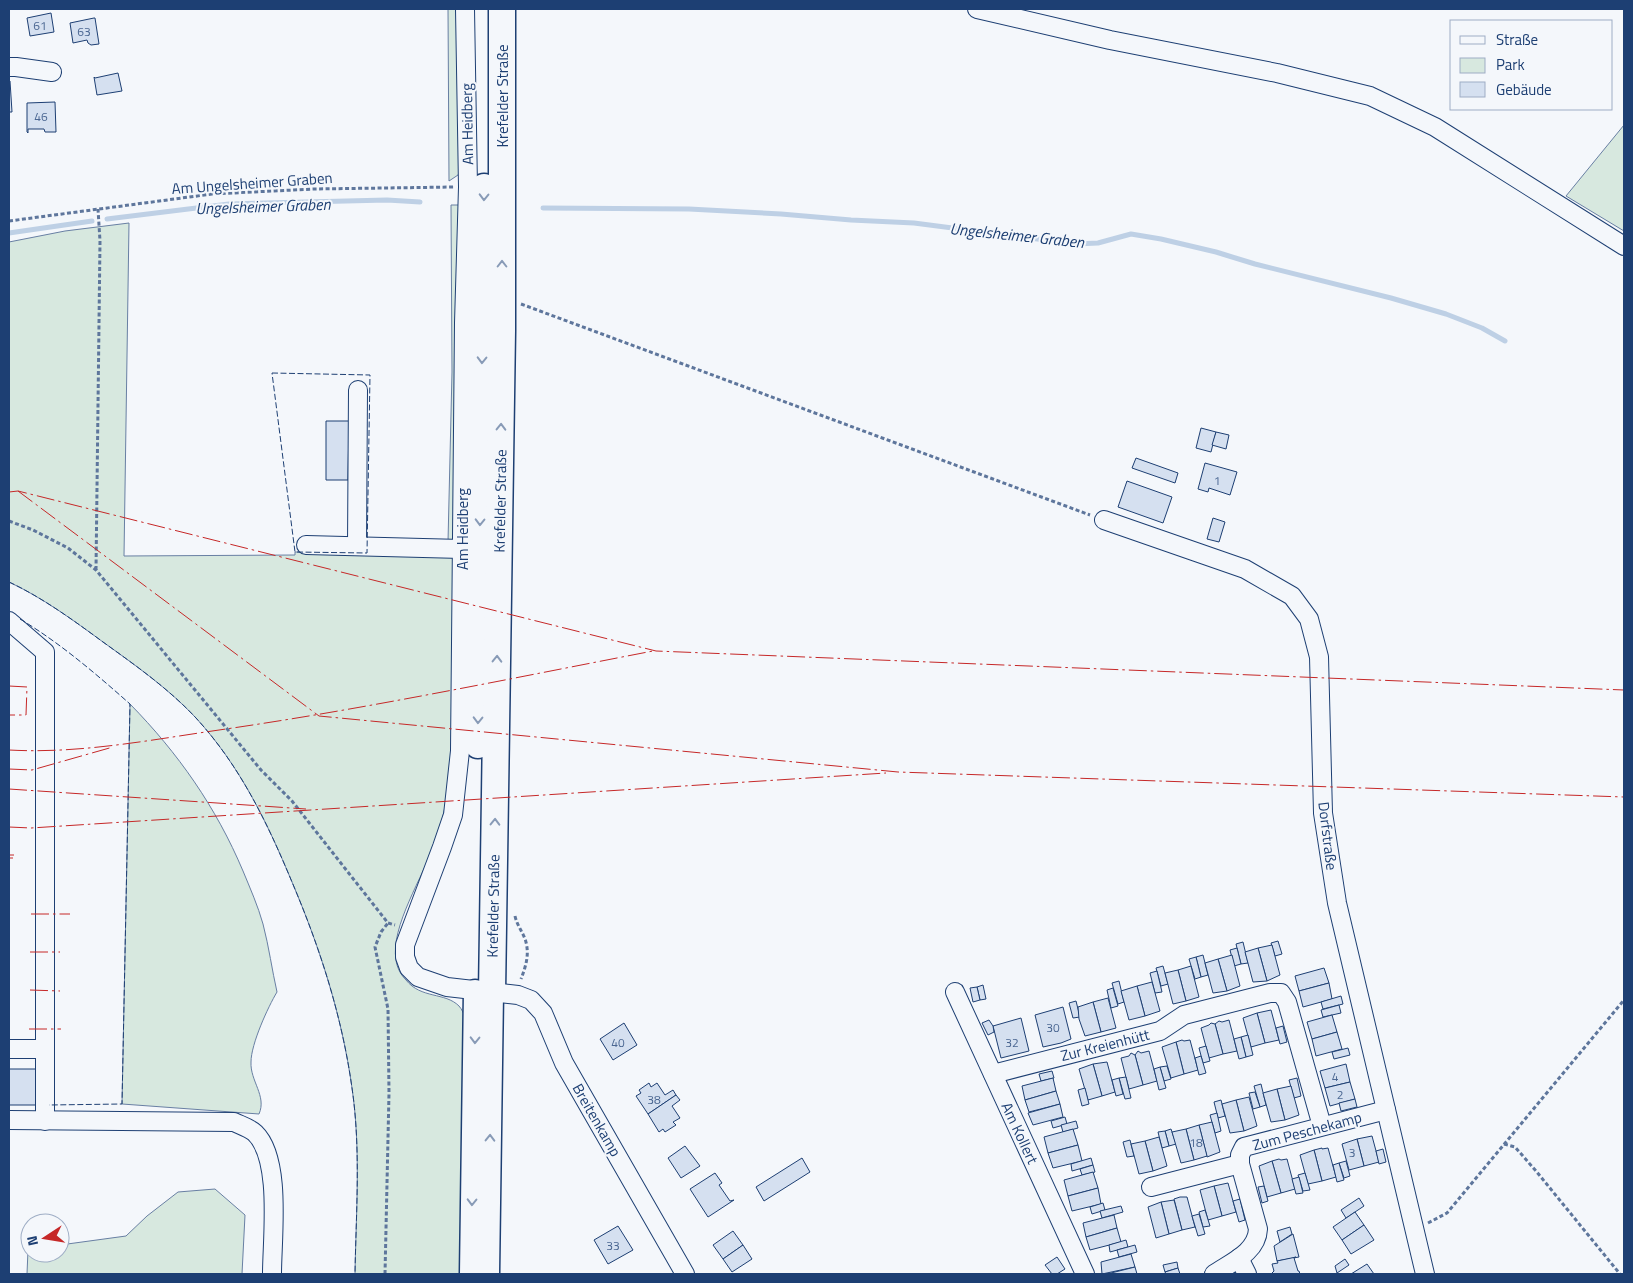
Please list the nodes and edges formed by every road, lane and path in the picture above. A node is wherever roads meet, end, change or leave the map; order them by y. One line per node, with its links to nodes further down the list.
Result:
1 (465, 9): 7 (street, Am Heidberg)
2 (487, 9): 20 (highway, Krefelder Straße, one-way to 20)
3 (502, 9): 20 (highway, Krefelder Straße, one-way to 3)
4 (978, 9): 10 (street)
5 (9, 67): 6 (street)
6 (52, 72)
7 (468, 187): 8 (path, Am Ungelsheimer Graben); 17 (street, Am Heidberg)
8 (98, 209): 9 (path, Am Ungelsheimer Graben); 18 (path)
9 (9, 221)
10 (1624, 246)
11 (520, 304): 13 (path)
12 (358, 390): 16 (street)
13 (1104, 520): 26 (street, Dorfstraße)
14 (9, 521): 18 (path)
15 (306, 545): 16 (street)
16 (356, 546): 17 (street)
17 (462, 549): 20 (street, Am Heidberg)
18 (96, 570): 36 (path)
19 (9, 621): 24 (street)
20 (484, 992): 37 (main road, Krefelder Straße, one-way to 37); 38 (main road, Krefelder Straße, one-way to 20); 39 (street, Breitenkamp)
21 (955, 992): 25 (street, Am Kollert)
22 (1624, 1000): 30 (path)
23 (9, 1049): 24 (street)
24 (44, 1049): 28 (street)
25 (993, 1074): 29 (street, Zur Kreienhütt); 40 (street, Am Kollert)
26 (1386, 1110): 29 (street, Zum Peschekamp); 33 (street, Dorfstraße)
27 (9, 1120): 28 (street)
28 (46, 1121): 35 (street)
29 (1322, 1126): 31 (street, Zum Peschekamp)
30 (1504, 1144): 33 (path); 44 (path)
31 (1240, 1164): 32 (street, Zum Peschekamp); 34 (street, Zum Peschekamp)
32 (1150, 1187)
33 (1415, 1231): 43 (street, Dorfstraße)
34 (1239, 1258): 41 (street, Zum Peschekamp); 42 (street)
35 (272, 1274)
36 (386, 1274)
37 (471, 1274)
38 (488, 1274)
39 (685, 1274)
40 (1084, 1274)
41 (1214, 1274)
42 (1247, 1274)
43 (1425, 1274)
44 (1620, 1274)

